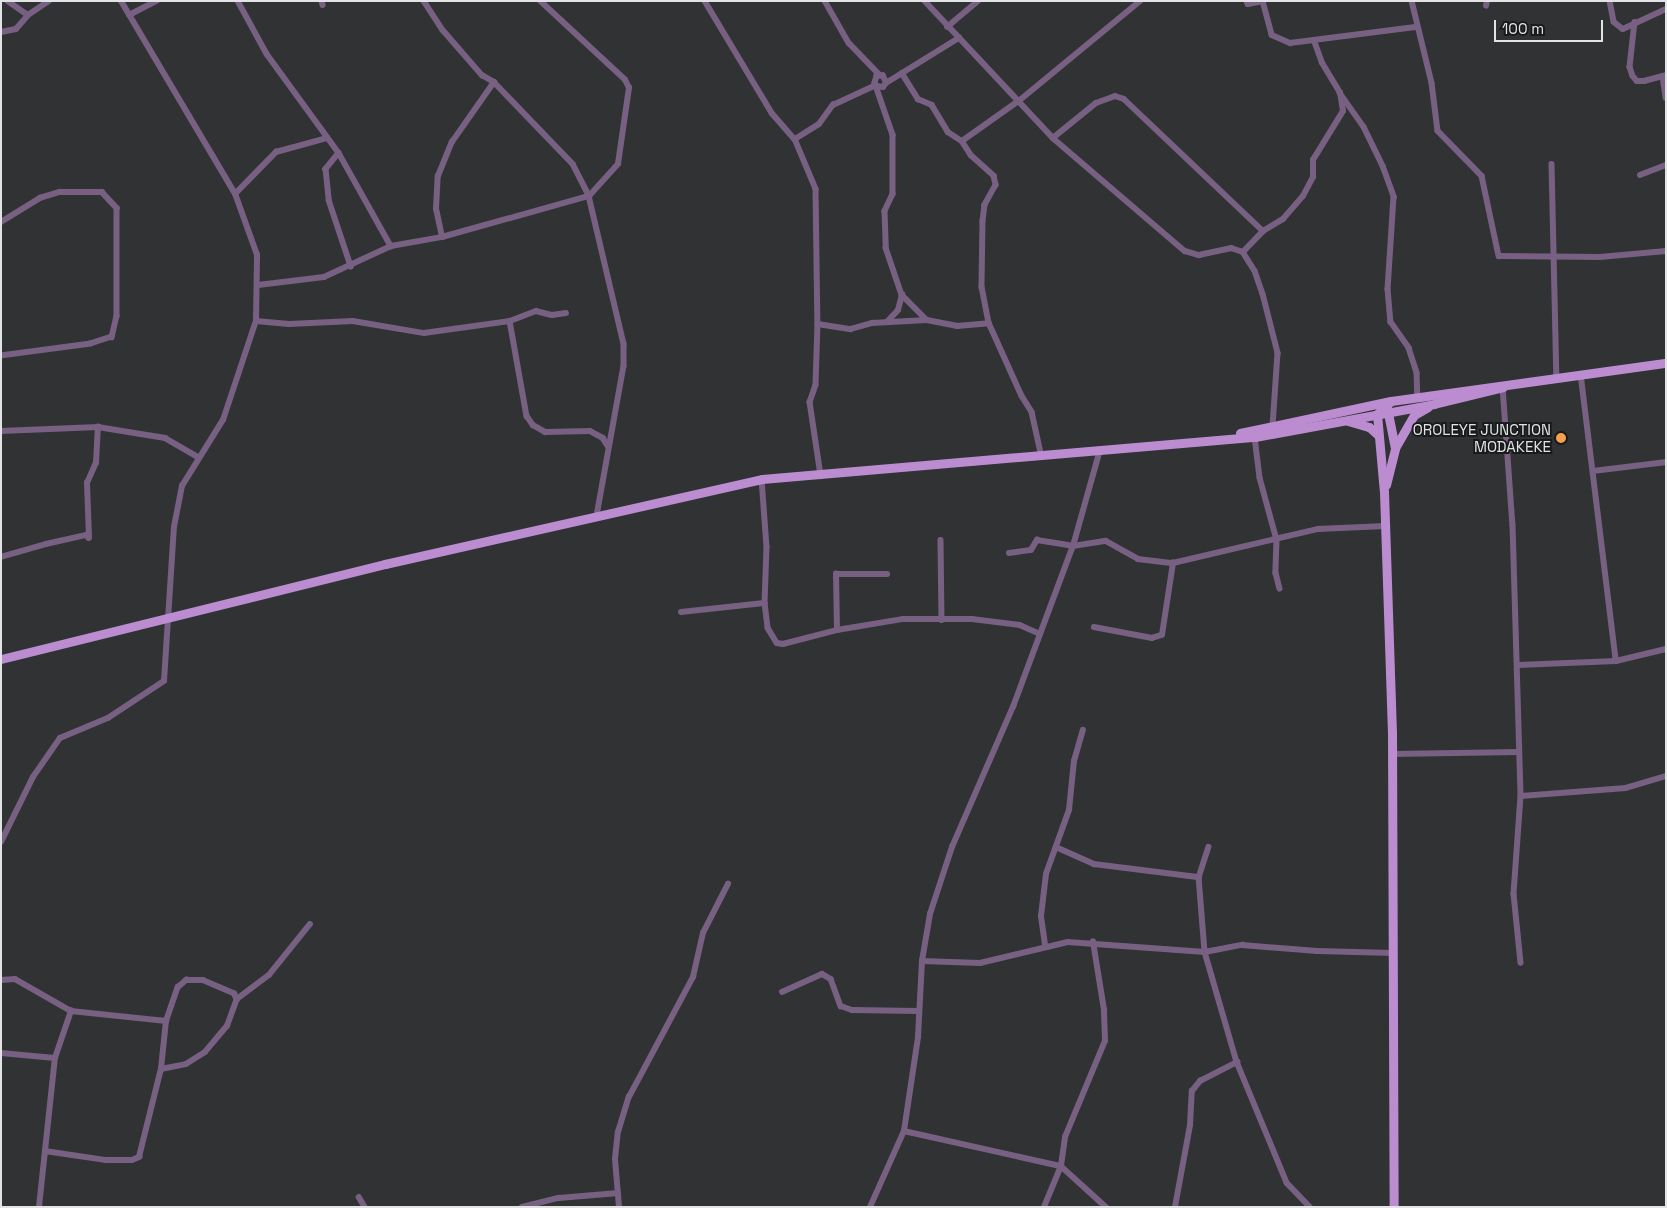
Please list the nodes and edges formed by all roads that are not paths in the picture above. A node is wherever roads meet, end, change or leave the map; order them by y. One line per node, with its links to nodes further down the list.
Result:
1 (8, 1): 17 (street)
2 (49, 1): 17 (street)
3 (121, 1): 18 (street)
4 (157, 1): 18 (street)
5 (238, 1): 32 (street)
6 (424, 1): 27 (street)
7 (540, 1): 41 (street)
8 (704, 1): 34 (street)
9 (825, 1): 28 (street)
10 (925, 1): 20 (street)
11 (978, 1): 20 (street)
12 (1248, 1): 24 (street)
13 (1412, 1): 21 (street)
14 (1610, 1): 19 (street)
15 (1137, 2): 31 (street)
16 (1666, 9): 19 (street)
17 (28, 15): 22 (street)
18 (129, 15): 40 (street)
19 (1636, 22): 26 (street)
20 (947, 27): 23 (street)
21 (1415, 27): 24 (street); 48 (street)
22 (1, 32)
23 (959, 38): 25 (street); 31 (street)
24 (1314, 41): 29 (street)
25 (902, 73): 28 (street); 35 (street)
26 (1664, 76): 30 (street)
27 (494, 82): 41 (street); 44 (street)
28 (879, 83): 34 (street); 51 (street)
29 (1340, 93): 43 (street); 64 (street)
30 (1666, 98)
31 (1020, 100): 33 (street); 35 (street)
32 (327, 138): 36 (street); 40 (street)
33 (1054, 138): 43 (street); 47 (street)
34 (795, 139): 58 (street)
35 (962, 140): 57 (street)
36 (339, 153): 45 (street); 49 (street)
37 (1552, 164): 48 (street)
38 (1666, 165): 39 (street)
39 (1640, 175)
40 (235, 194): 50 (street)
41 (589, 196): 44 (street); 75 (street)
42 (1, 222): 59 (street)
43 (1263, 231): 47 (street)
44 (442, 237): 45 (street)
45 (392, 246): 49 (street)
46 (1666, 251): 48 (street)
47 (1243, 252): 69 (street)
48 (1555, 258): 62 (street)
49 (351, 266): 50 (street)
50 (258, 285): 54 (street)
51 (902, 295): 53 (street); 56 (street)
52 (566, 313): 55 (street)
53 (927, 320): 56 (street); 57 (street)
54 (256, 321): 55 (street); 79 (street)
55 (510, 322): 75 (street)
56 (887, 322): 58 (street)
57 (989, 322): 78 (street)
58 (818, 324): 82 (street)
59 (1, 356)
60 (1666, 363): 61 (main road)
61 (1581, 374): 62 (main road); 81 (street)
62 (1557, 378): 63 (main road)
63 (1503, 387): 64 (main road); 65 (main road); 105 (street)
64 (1418, 397): 66 (main road)
65 (1434, 404): 66 (main road); 76 (main road)
66 (1385, 405): 67 (main road); 69 (main road); 76 (main road)
67 (1377, 414): 68 (main road); 72 (main road)
68 (1333, 421): 72 (main road); 73 (main road)
69 (1273, 426): 74 (main road)
70 (98, 427): 71 (street); 79 (street); 91 (street)
71 (1, 431)
72 (1378, 435): 84 (main road)
73 (1256, 437): 74 (main road); 88 (street)
74 (1220, 438): 77 (main road)
75 (608, 446): 85 (street)
76 (1395, 448): 84 (main road)
77 (1100, 450): 78 (main road); 89 (street)
78 (1041, 453): 82 (main road)
79 (199, 458): 97 (street)
80 (1666, 462): 81 (street)
81 (1593, 470): 104 (street)
82 (821, 476): 83 (main road)
83 (762, 479): 85 (main road); 95 (street)
84 (1384, 492): 86 (main road)
85 (597, 516): 97 (main road)
86 (1385, 526): 88 (street); 108 (main road)
87 (941, 540): 98 (street)
88 (1277, 540): 92 (street); 94 (street)
89 (1073, 546): 90 (street); 92 (street); 101 (street)
90 (1009, 552)
91 (1, 557)
92 (1173, 563): 99 (street)
93 (887, 574): 100 (street)
94 (1280, 589)
95 (765, 603): 96 (street); 100 (street)
96 (681, 612)
97 (167, 616): 103 (main road); 111 (street)
98 (942, 620): 100 (street); 101 (street)
99 (1094, 627)
100 (837, 630)
101 (1040, 634): 121 (street)
102 (1666, 649): 104 (street)
103 (1, 659)
104 (1616, 662): 105 (street)
105 (1517, 665): 107 (street)
106 (1082, 730): 112 (street)
107 (1519, 752): 108 (street); 110 (street)
108 (1392, 754): 120 (main road)
109 (1666, 776): 110 (street)
110 (1521, 796): 122 (street)
111 (1, 842)
112 (1056, 846): 114 (street); 118 (street)
113 (1209, 847): 114 (street)
114 (1199, 877): 119 (street)
115 (728, 884): 136 (street)
116 (310, 924): 125 (street)
117 (1093, 942): 118 (street); 119 (street); 135 (street)
118 (1045, 945): 121 (street)
119 (1205, 952): 120 (street); 131 (street)
120 (1394, 953): 147 (main road)
121 (922, 961): 127 (street)
122 (1520, 963)
123 (1, 980): 126 (street)
124 (782, 992): 127 (street)
125 (237, 999): 128 (street); 132 (street)
126 (71, 1011): 128 (street); 130 (street)
127 (919, 1011): 133 (street)
128 (166, 1021): 132 (street)
129 (1, 1053): 130 (street)
130 (55, 1058): 134 (street)
131 (1237, 1062): 145 (street); 146 (street)
132 (161, 1069): 134 (street)
133 (904, 1132): 135 (street); 142 (street)
134 (45, 1151): 138 (street)
135 (1061, 1166): 143 (street); 144 (street)
136 (618, 1192): 140 (street); 141 (street)
137 (359, 1197): 139 (street)
138 (39, 1207)
139 (364, 1207)
140 (522, 1207)
141 (619, 1207)
142 (870, 1207)
143 (1044, 1207)
144 (1106, 1207)
145 (1175, 1207)
146 (1310, 1207)
147 (1394, 1207)

